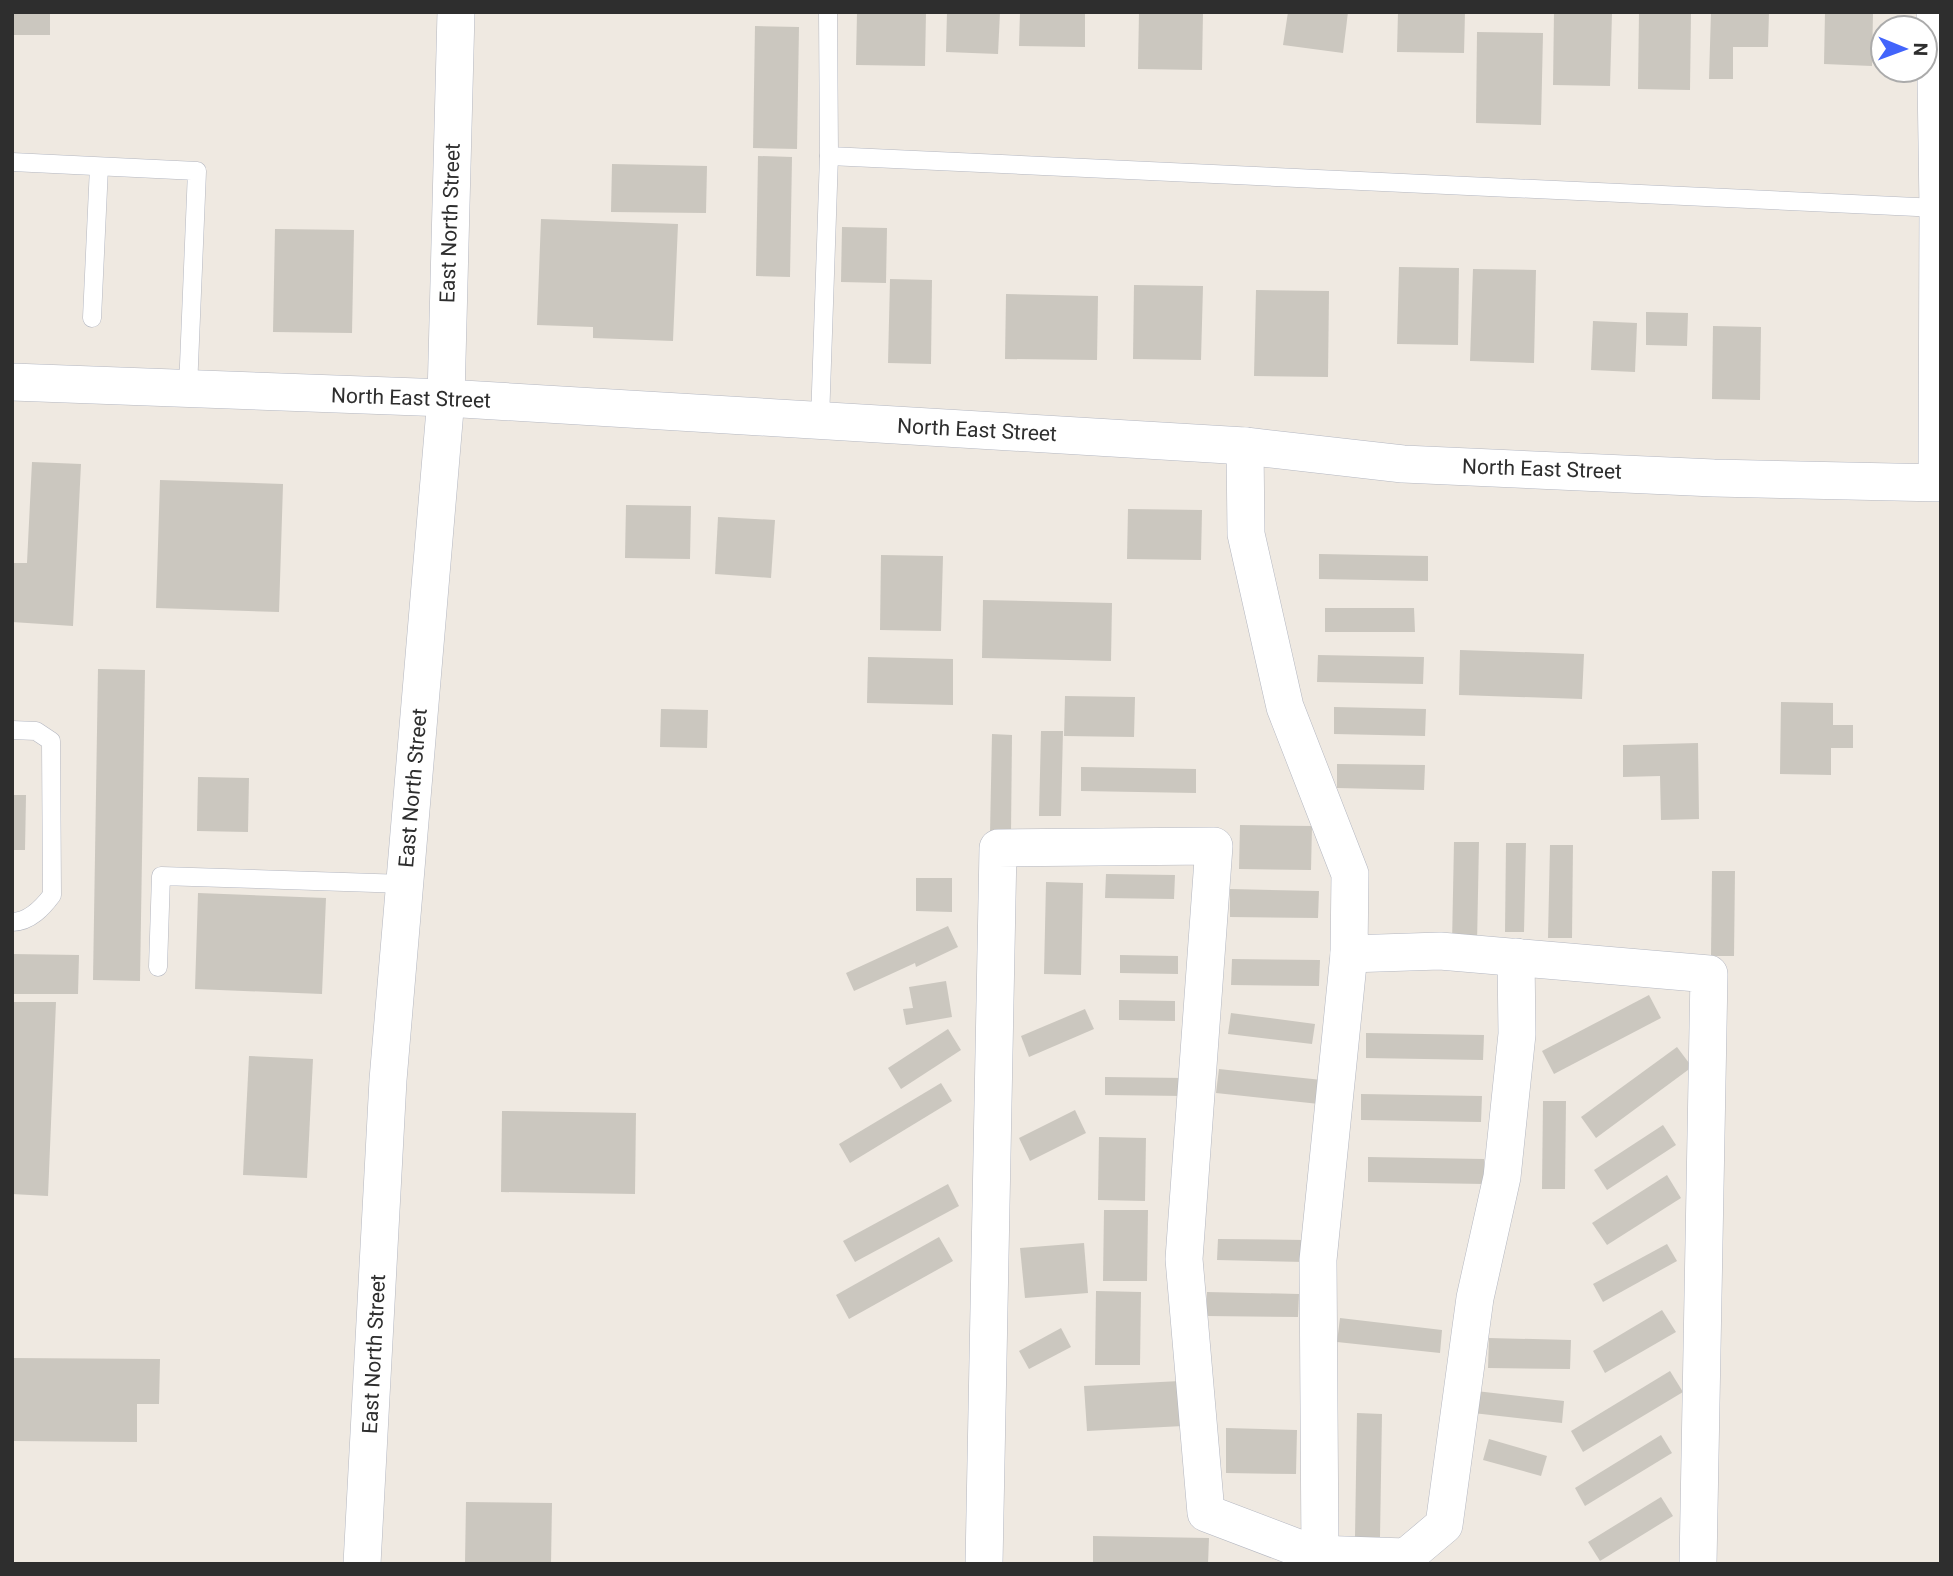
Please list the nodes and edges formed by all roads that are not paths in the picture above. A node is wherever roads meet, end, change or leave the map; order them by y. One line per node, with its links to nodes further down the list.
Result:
1 (456, 12): 11 (street, East North Street)
2 (828, 12): 4 (lane)
3 (1935, 12): 7 (street)
4 (829, 156): 7 (lane); 12 (lane)
5 (12, 162): 6 (lane)
6 (99, 167): 8 (lane); 10 (lane)
7 (1938, 208): 14 (street)
8 (92, 318)
9 (12, 382): 10 (street, North East Street)
10 (188, 389): 11 (street, North East Street)
11 (446, 398): 12 (street, North East Street); 16 (street, East North Street)
12 (820, 421): 13 (street, North East Street)
13 (1245, 446): 14 (street, North East Street); 18 (street)
14 (1939, 483)
15 (12, 730): 17 (lane)
16 (405, 884): 20 (lane); 22 (street, East North Street)
17 (12, 922)
18 (1349, 954): 19 (street); 21 (street)
19 (1516, 957): 21 (street); 24 (street)
20 (158, 967)
21 (1320, 1554): 23 (street)
22 (362, 1564)
23 (984, 1564)
24 (1698, 1564)

